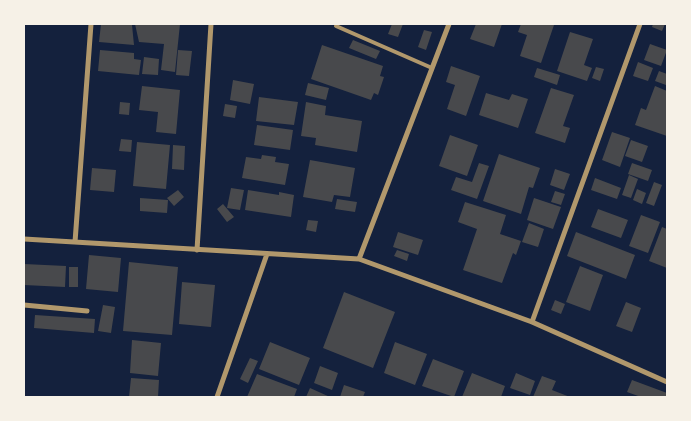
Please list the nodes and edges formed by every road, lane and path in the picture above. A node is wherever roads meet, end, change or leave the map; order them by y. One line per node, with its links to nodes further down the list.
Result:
1 (91, 24): 8 (street)
2 (211, 24): 9 (street)
3 (448, 24): 6 (street)
4 (640, 24): 14 (street)
5 (336, 26): 6 (lane)
6 (432, 68): 11 (street)
7 (24, 239): 8 (street)
8 (75, 242): 9 (street)
9 (197, 250): 10 (street)
10 (267, 254): 11 (street); 16 (street)
11 (359, 259): 14 (street)
12 (24, 305): 13 (street)
13 (87, 311)
14 (532, 322): 15 (street)
15 (667, 382)
16 (217, 397)

